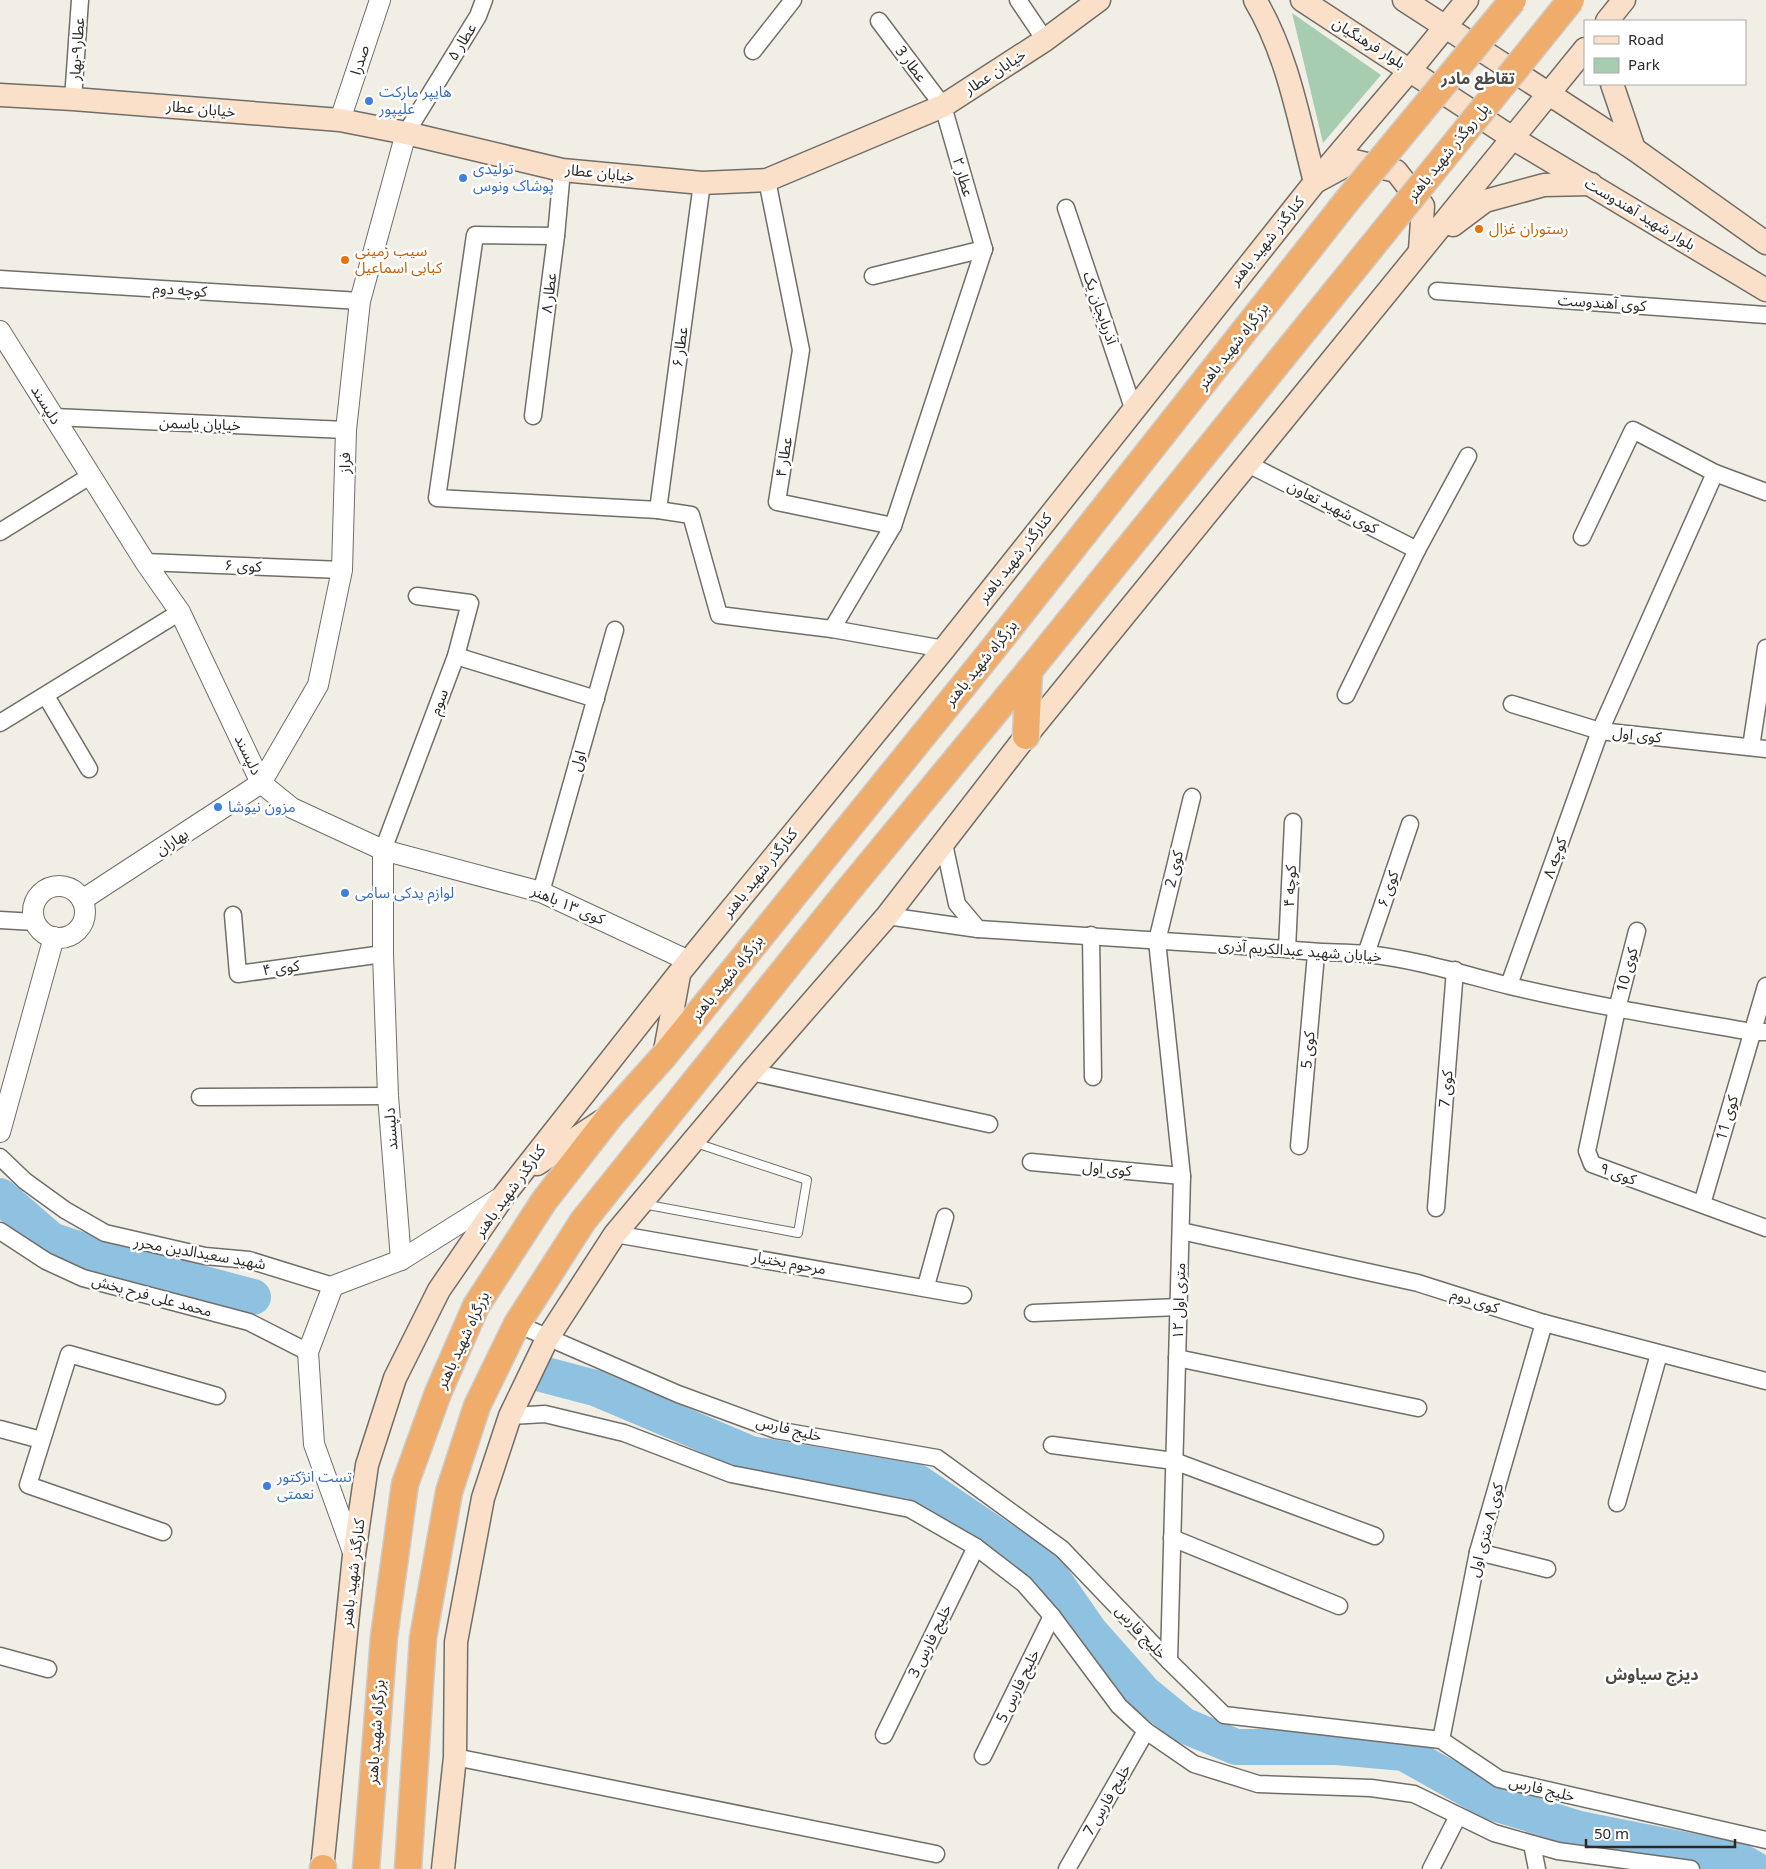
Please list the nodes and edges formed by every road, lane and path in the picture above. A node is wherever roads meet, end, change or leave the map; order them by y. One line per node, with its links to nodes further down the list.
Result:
1 (80, 0): 26 (street, عطار۹-بهار)
2 (380, 0): 28 (street, صدرا)
3 (484, 0): 29 (street, عطار ۵)
4 (793, 0): 21 (street)
5 (1018, 0): 19 (street)
6 (1099, 0): 19 (main road, خیابان عطار)
7 (1255, 0): 34 (main road)
8 (1302, 0): 22 (main road, بلوار فرهنگیان)
9 (1404, 0): 18 (main road)
10 (1466, 0): 18 (main road, کنارگذر شهید باهنر)
11 (1513, 0): 109 (highway, بزرگراه شهید باهنر, bridge)
12 (1571, 0): 72 (highway, پل روگذر شهید باهنر, bridge)
13 (1624, 0): 15 (main road)
14 (1632, 0): 16 (main road)
15 (1608, 20)
16 (1622, 20)
17 (879, 21): 27 (street, عطار 3)
18 (1445, 26): 22 (main road, کنارگذر شهید باهنر); 24 (main road)
19 (1044, 40): 27 (main road, خیابان عطار)
20 (1584, 50): 24 (main road)
21 (753, 51)
22 (1411, 69): 30 (main road, بلوار فرهنگیان); 34 (main road, کنارگذر شهید باهنر)
23 (1612, 85): 31 (main road)
24 (1549, 94): 30 (main road); 31 (main road)
25 (0, 96): 26 (main road, خیابان عطار)
26 (73, 99): 28 (main road, خیابان عطار)
27 (943, 106): 33 (main road, خیابان عطار); 40 (street, عطار ۲)
28 (340, 120): 29 (main road, خیابان عطار)
29 (406, 133): 32 (main road, خیابان عطار); 46 (street, فراز)
30 (1514, 138): 36 (main road, بلوار شهید آهندوست); 41 (main road)
31 (1634, 149): 39 (main road)
32 (562, 170): 35 (main road, خیابان عطار); 38 (street, عطار ۸)
33 (767, 180): 35 (main road, خیابان عطار); 59 (street, عطار ۴)
34 (1315, 182): 41 (main road); 49 (main road, کنارگذر شهید باهنر)
35 (702, 183): 58 (street, عطار ۶)
36 (1591, 184): 41 (main road); 44 (main road, بلوار شهید آهندوست)
37 (1066, 208): 49 (street, آذربایجان یک)
38 (556, 236): 50 (street, عطار ۸); 58 (street)
39 (1766, 243)
40 (984, 249): 42 (street); 59 (street)
41 (1420, 250): 54 (main road)
42 (873, 276)
43 (0, 278): 46 (street, کوچه دوم)
44 (1766, 290)
45 (1437, 291): 47 (street, کوی آهندوست)
46 (360, 301): 52 (street, فراز)
47 (1766, 316)
48 (0, 331): 51 (street, دلپسند)
49 (1133, 408): 70 (main road, کنارگذر شهید باهنر)
50 (533, 416)
51 (54, 417): 52 (street, خیابان یاسمن); 56 (street, دلپسند)
52 (346, 430): 64 (street, فراز)
53 (1468, 456): 62 (street)
54 (1248, 464): 62 (street, کوی شهید تعاون); 79 (main road)
55 (1715, 473): 57 (street); 61 (street); 78 (street, کوچه ۸)
56 (90, 476): 60 (street); 63 (street, دلپسند)
57 (1766, 492)
58 (658, 510): 67 (street)
59 (893, 526): 67 (street)
60 (0, 532)
61 (1582, 536)
62 (1417, 550): 73 (street)
63 (145, 562): 64 (street, کوی ۶); 66 (street, دلپسند)
64 (342, 570): 82 (street, فراز)
65 (417, 596): 71 (street, سوم)
66 (180, 612): 74 (street); 82 (street, دلپسند)
67 (832, 629): 70 (street)
68 (615, 630): 75 (street, اول)
69 (1766, 648): 80 (street)
70 (944, 649): 103 (main road, کنارگذر شهید باهنر)
71 (456, 656): 75 (street); 87 (street, سوم)
72 (1029, 672): 79 (highway); 139 (highway)
73 (1346, 694)
74 (46, 696): 77 (street); 81 (street)
75 (596, 699): 88 (street, اول)
76 (1512, 704): 78 (street, کوی اول)
77 (0, 723)
78 (1600, 731): 80 (street, کوی اول); 105 (street, کوچه ۸)
79 (1026, 736): 86 (main road)
80 (1758, 748)
81 (89, 768)
82 (262, 783): 87 (street, دلپسند); 89 (street, بهاران)
83 (1192, 797): 98 (street, کوی 2)
84 (1293, 822): 99 (street, کوچه ۴)
85 (1410, 824): 102 (street, کوی ۶)
86 (944, 844): 91 (main road); 94 (street)
87 (383, 850): 88 (street, کوی ۱۳ باهنر); 100 (street, دلپسند)
88 (541, 892): 103 (street, کوی ۱۳ باهنر)
89 (82, 900): 93 (street); 97 (street)
90 (233, 915): 100 (street, کوی ۴)
91 (887, 916): 94 (street, خیابان شهید عبدالکریم آذری); 110 (main road)
92 (0, 920): 93 (street)
93 (35, 922): 97 (street)
94 (978, 929): 96 (street, خیابان شهید عبدالکریم آذری)
95 (1637, 930): 107 (street, کوی 10)
96 (1091, 935): 98 (street, خیابان شهید عبدالکریم آذری); 111 (street)
97 (54, 937): 116 (street)
98 (1157, 941): 99 (street, خیابان شهید عبدالکریم آذری); 122 (street, ۱۲ متری اول)
99 (1287, 949): 101 (street, خیابان شهید عبدالکریم آذری)
100 (383, 954): 112 (street, دلپسند)
101 (1316, 954): 102 (street, خیابان شهید عبدالکریم آذری); 118 (street, کوی 5)
102 (1366, 954): 104 (street, خیابان شهید عبدالکریم آذری)
103 (684, 966): 109 (main road); 121 (main road, کنارگذر شهید باهنر)
104 (1455, 970): 105 (street, خیابان شهید عبدالکریم آذری); 126 (street, کوی 7)
105 (1509, 986): 107 (street, خیابان شهید عبدالکریم آذری)
106 (1766, 986): 108 (street, کوی 11)
107 (1617, 1009): 108 (street, خیابان شهید عبدالکریم آذری); 125 (street, کوی ۹)
108 (1759, 1032): 125 (street, کوی 11)
109 (664, 1056): 114 (highway, بزرگراه شهید باهنر)
110 (751, 1072): 115 (street); 117 (main road)
111 (1093, 1077)
112 (388, 1096): 113 (street); 132 (street, دلپسند)
113 (200, 1097)
114 (612, 1115): 121 (main road); 176 (highway, بزرگراه شهید باهنر)
115 (989, 1124)
116 (0, 1132)
117 (693, 1142): 124 (main road); 124 (lane)
118 (1300, 1146)
119 (0, 1157): 133 (street, شهید سعیدالدین محرر)
120 (1031, 1162): 122 (street, کوی اول)
121 (520, 1175): 123 (main road, کنارگذر شهید باهنر)
122 (1182, 1176): 130 (street, ۱۲ متری اول)
123 (505, 1194): 132 (street); 158 (main road, کنارگذر شهید باهنر)
124 (641, 1203): 131 (main road)
125 (1702, 1204): 128 (street, کوی ۹)
126 (1436, 1208)
127 (945, 1217): 134 (street)
128 (1766, 1228)
129 (0, 1231): 141 (street, محمد علی فرح بخش)
130 (1181, 1231): 136 (street, ۱۲ متری اول); 138 (street, کوی دوم)
131 (615, 1234): 134 (street, مرحوم بختیار); 140 (main road)
132 (401, 1260): 133 (street)
133 (333, 1286): 141 (street)
134 (926, 1286): 135 (street, مرحوم بختیار)
135 (962, 1295)
136 (1179, 1307): 137 (street); 143 (street, ۱۲ متری اول)
137 (1033, 1313)
138 (1544, 1323): 142 (street, کوی دوم); 157 (street, کوی ۸ متری اول)
139 (517, 1324): 140 (street, خلیج فارس); 170 (highway)
140 (546, 1338): 147 (main road); 163 (street, خلیج فارس)
141 (308, 1352): 158 (street)
142 (1659, 1354): 144 (street, کوی دوم); 152 (street)
143 (1177, 1358): 146 (street); 151 (street, ۱۲ متری اول)
144 (1766, 1381)
145 (217, 1396): 149 (street)
146 (1418, 1408)
147 (510, 1416): 156 (street); 169 (main road)
148 (0, 1429): 149 (street)
149 (41, 1440): 153 (street)
150 (1052, 1445): 151 (street)
151 (1174, 1461): 154 (street); 155 (street, ۱۲ متری اول)
152 (1617, 1503)
153 (163, 1532)
154 (1375, 1536)
155 (1172, 1538): 160 (street); 163 (street, ۱۲ متری اول)
156 (976, 1547): 161 (street); 166 (street, خلیج فارس 3)
157 (1478, 1552): 159 (street); 167 (street, کوی ۸ متری اول)
158 (354, 1555): 175 (main road, کنارگذر شهید باهنر)
159 (1547, 1569)
160 (1339, 1606)
161 (1052, 1616): 165 (street); 168 (street, خلیج فارس 5)
162 (0, 1656): 164 (street)
163 (1169, 1662): 167 (street, خلیج فارس)
164 (48, 1669)
165 (1146, 1731): 171 (street); 180 (street, خلیج فارس 7)
166 (884, 1735)
167 (1440, 1740): 172 (street, خلیج فارس)
168 (983, 1756)
169 (455, 1757): 174 (street); 179 (main road)
170 (416, 1758): 177 (highway); 178 (highway)
171 (1458, 1816): 173 (street); 181 (street)
172 (1766, 1840)
173 (1532, 1844): 182 (street); 183 (street)
174 (936, 1854)
175 (322, 1869)
176 (366, 1869)
177 (408, 1869)
178 (421, 1869)
179 (443, 1869)
180 (1067, 1869)
181 (1431, 1869)
182 (1537, 1869)
183 (1691, 1869)

